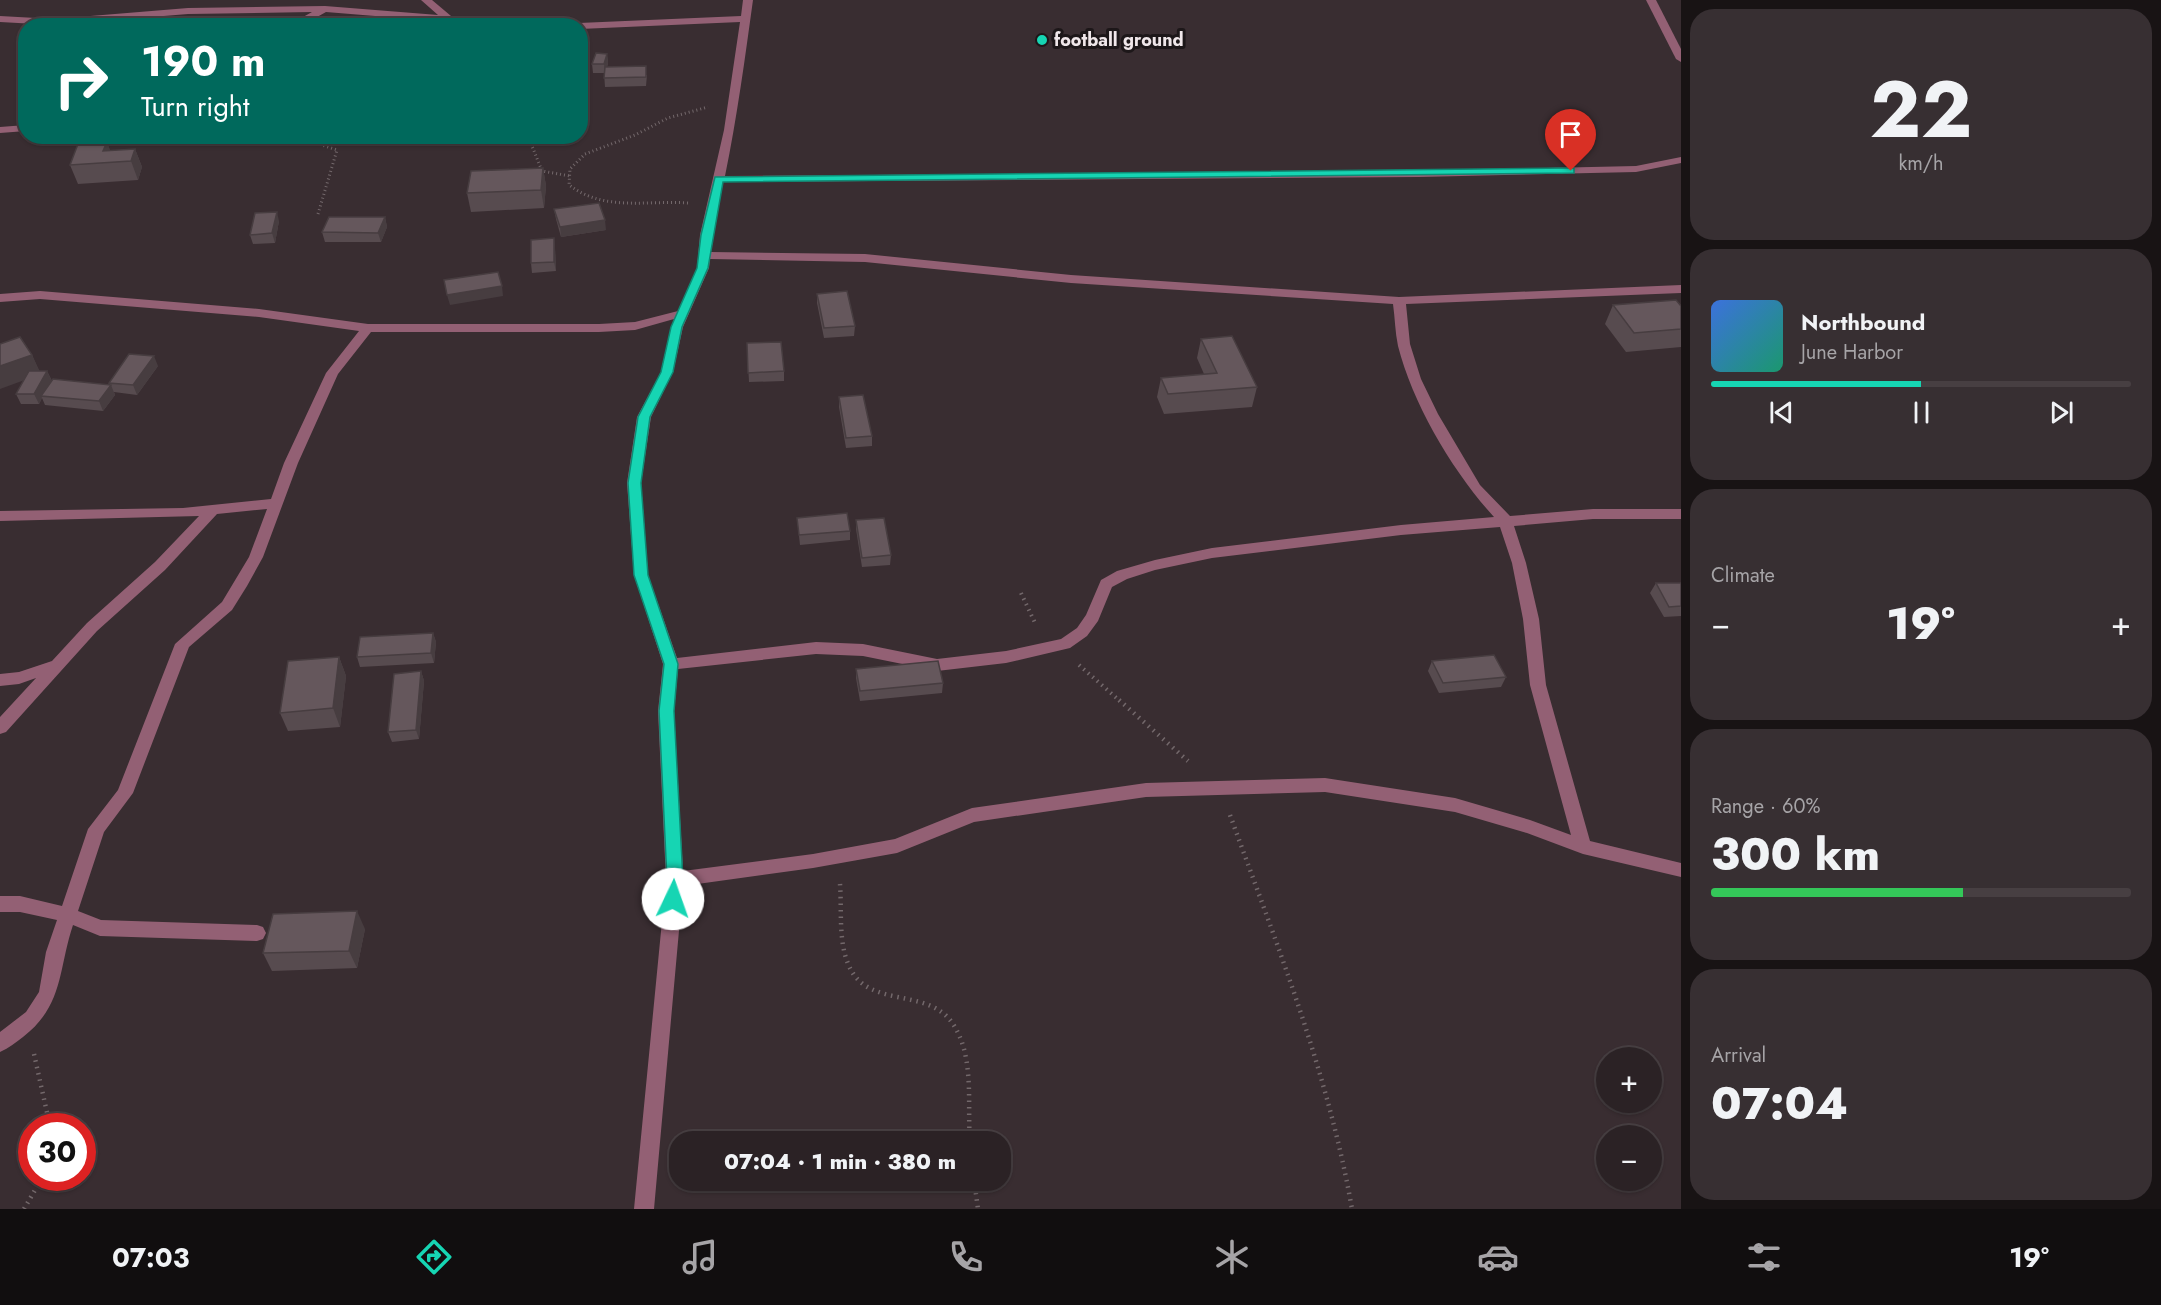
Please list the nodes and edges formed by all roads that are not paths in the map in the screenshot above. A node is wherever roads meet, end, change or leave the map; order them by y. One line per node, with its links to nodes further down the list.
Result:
1 (363, 0): 6 (street)
2 (426, 0): 10 (street)
3 (748, 0): 11 (street)
4 (1651, 0): 15 (street)
5 (325, 9): 6 (street); 7 (street); 8 (street)
6 (350, 10): 9 (street)
7 (103, 18)
8 (308, 18)
9 (431, 18)
10 (448, 18)
11 (746, 19): 14 (street); 19 (street)
12 (0, 20): 13 (street)
13 (18, 21)
14 (588, 26)
15 (1681, 60)
16 (18, 129): 17 (street)
17 (0, 130)
18 (1681, 160): 19 (street)
19 (719, 179): 20 (street)
20 (704, 255): 23 (street); 24 (street)
21 (1681, 289): 23 (street)
22 (0, 298): 25 (street)
23 (1400, 301): 30 (street)
24 (682, 313): 25 (street); 31 (street)
25 (368, 328): 26 (street)
26 (276, 503): 27 (street); 39 (street)
27 (211, 512): 29 (street); 32 (street)
28 (1681, 514): 30 (street)
29 (0, 516)
30 (1505, 520): 31 (street); 35 (street)
31 (671, 664): 37 (street)
32 (56, 666): 33 (street); 34 (street)
33 (0, 680)
34 (0, 728)
35 (1583, 848): 36 (street); 37 (street)
36 (1681, 870)
37 (675, 880): 42 (street)
38 (0, 904): 39 (street)
39 (68, 915): 40 (street); 41 (street)
40 (257, 933)
41 (0, 1043)
42 (644, 1209)

